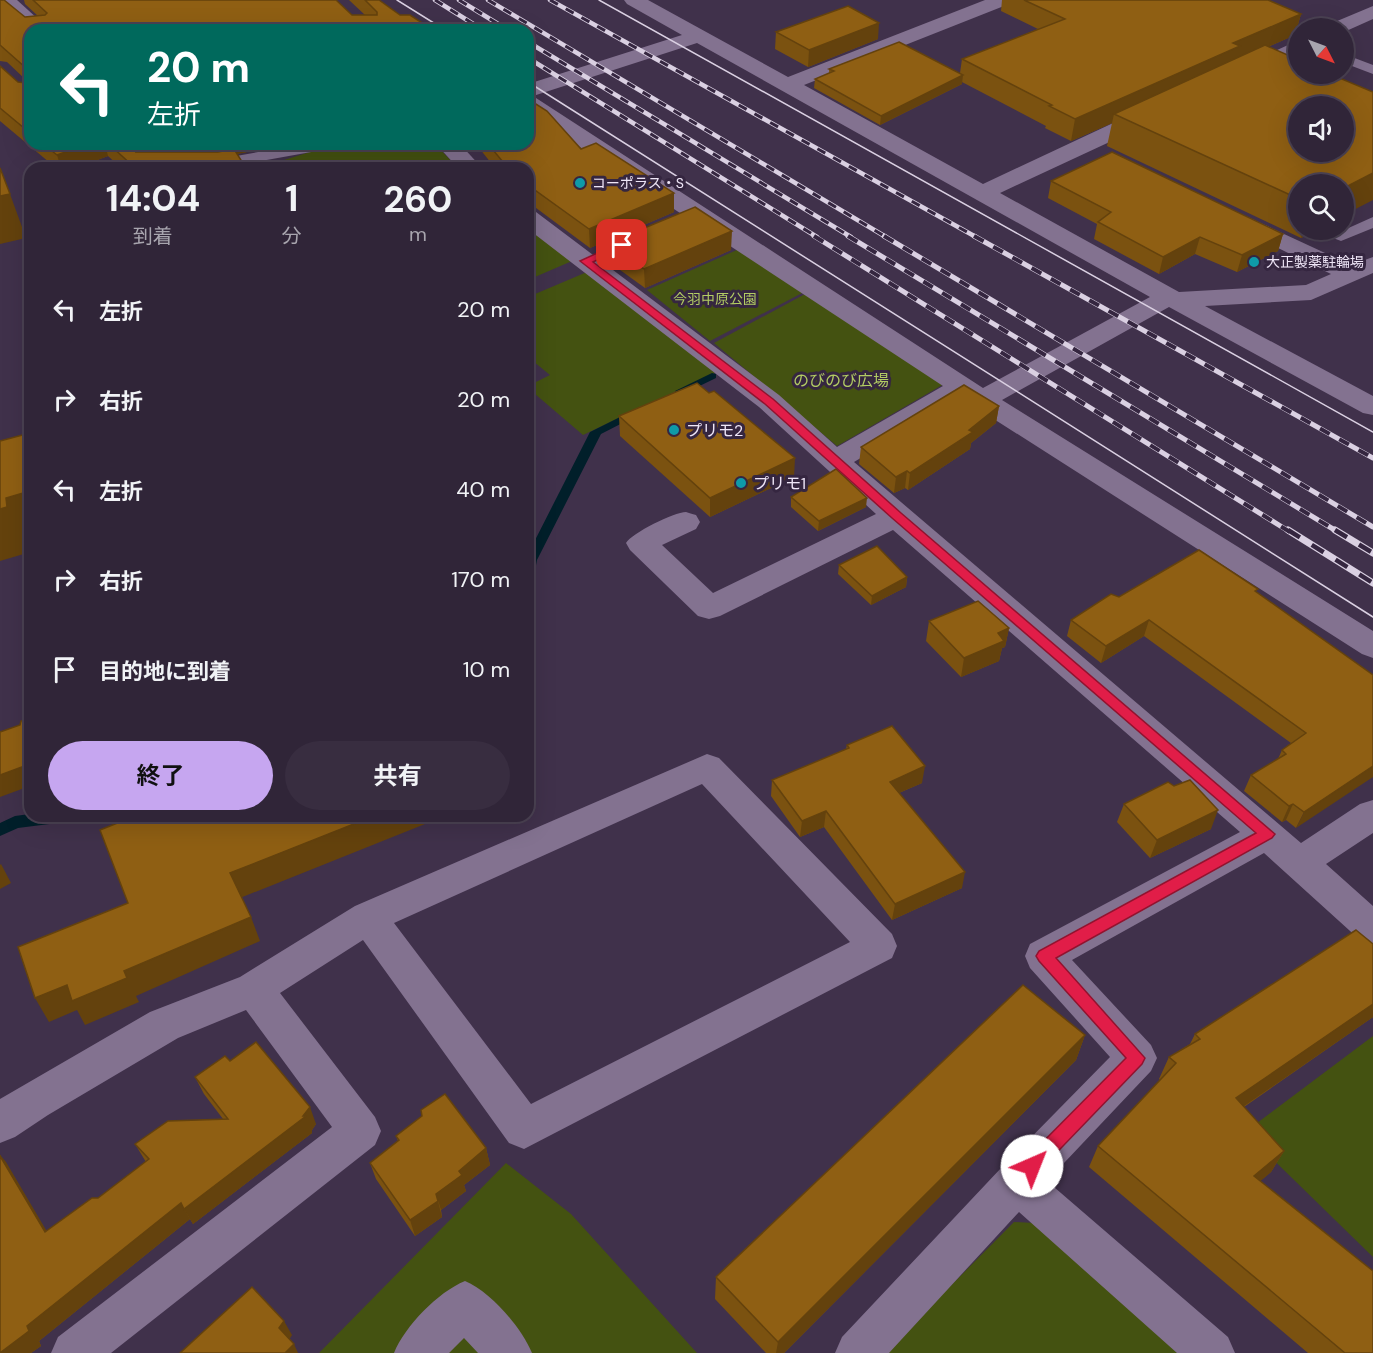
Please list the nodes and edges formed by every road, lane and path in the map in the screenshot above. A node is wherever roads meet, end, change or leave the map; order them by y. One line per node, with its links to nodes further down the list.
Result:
1 (3, 0): 6 (street)
2 (1002, 0): 12 (street)
3 (649, 2): 7 (street)
4 (1373, 12): 5 (street)
5 (1354, 20)
6 (33, 24)
7 (698, 36): 12 (street); 13 (street)
8 (1288, 51): 11 (street)
9 (1354, 62): 10 (lane)
10 (1373, 70)
11 (1224, 81)
12 (786, 85): 22 (street)
13 (534, 89)
14 (1170, 106): 16 (street)
15 (534, 107): 29 (street)
16 (1084, 146): 19 (street); 22 (street)
17 (295, 150): 20 (lane)
18 (453, 150): 21 (street)
19 (1105, 156)
20 (230, 162)
21 (465, 162)
22 (982, 193): 28 (street)
23 (1223, 213): 27 (street)
24 (534, 221): 31 (street)
25 (1373, 222): 26 (lane)
26 (1354, 231)
27 (1362, 269): 28 (street)
28 (1172, 298): 29 (street); 30 (street)
29 (972, 393): 31 (street); 34 (street)
30 (1373, 406)
31 (837, 460): 32 (street)
32 (896, 516): 33 (street); 36 (street)
33 (685, 522)
34 (1373, 646)
35 (1373, 814): 37 (street)
36 (1267, 834): 37 (street); 42 (street)
37 (1299, 863): 39 (street)
38 (368, 917): 38 (street); 40 (street)
39 (1373, 929)
40 (254, 989): 41 (street); 43 (street)
41 (0, 1123)
42 (1017, 1182): 46 (street); 47 (street)
43 (74, 1353)
44 (417, 1353): 45 (street)
45 (509, 1353)
46 (858, 1353)
47 (1212, 1353)

